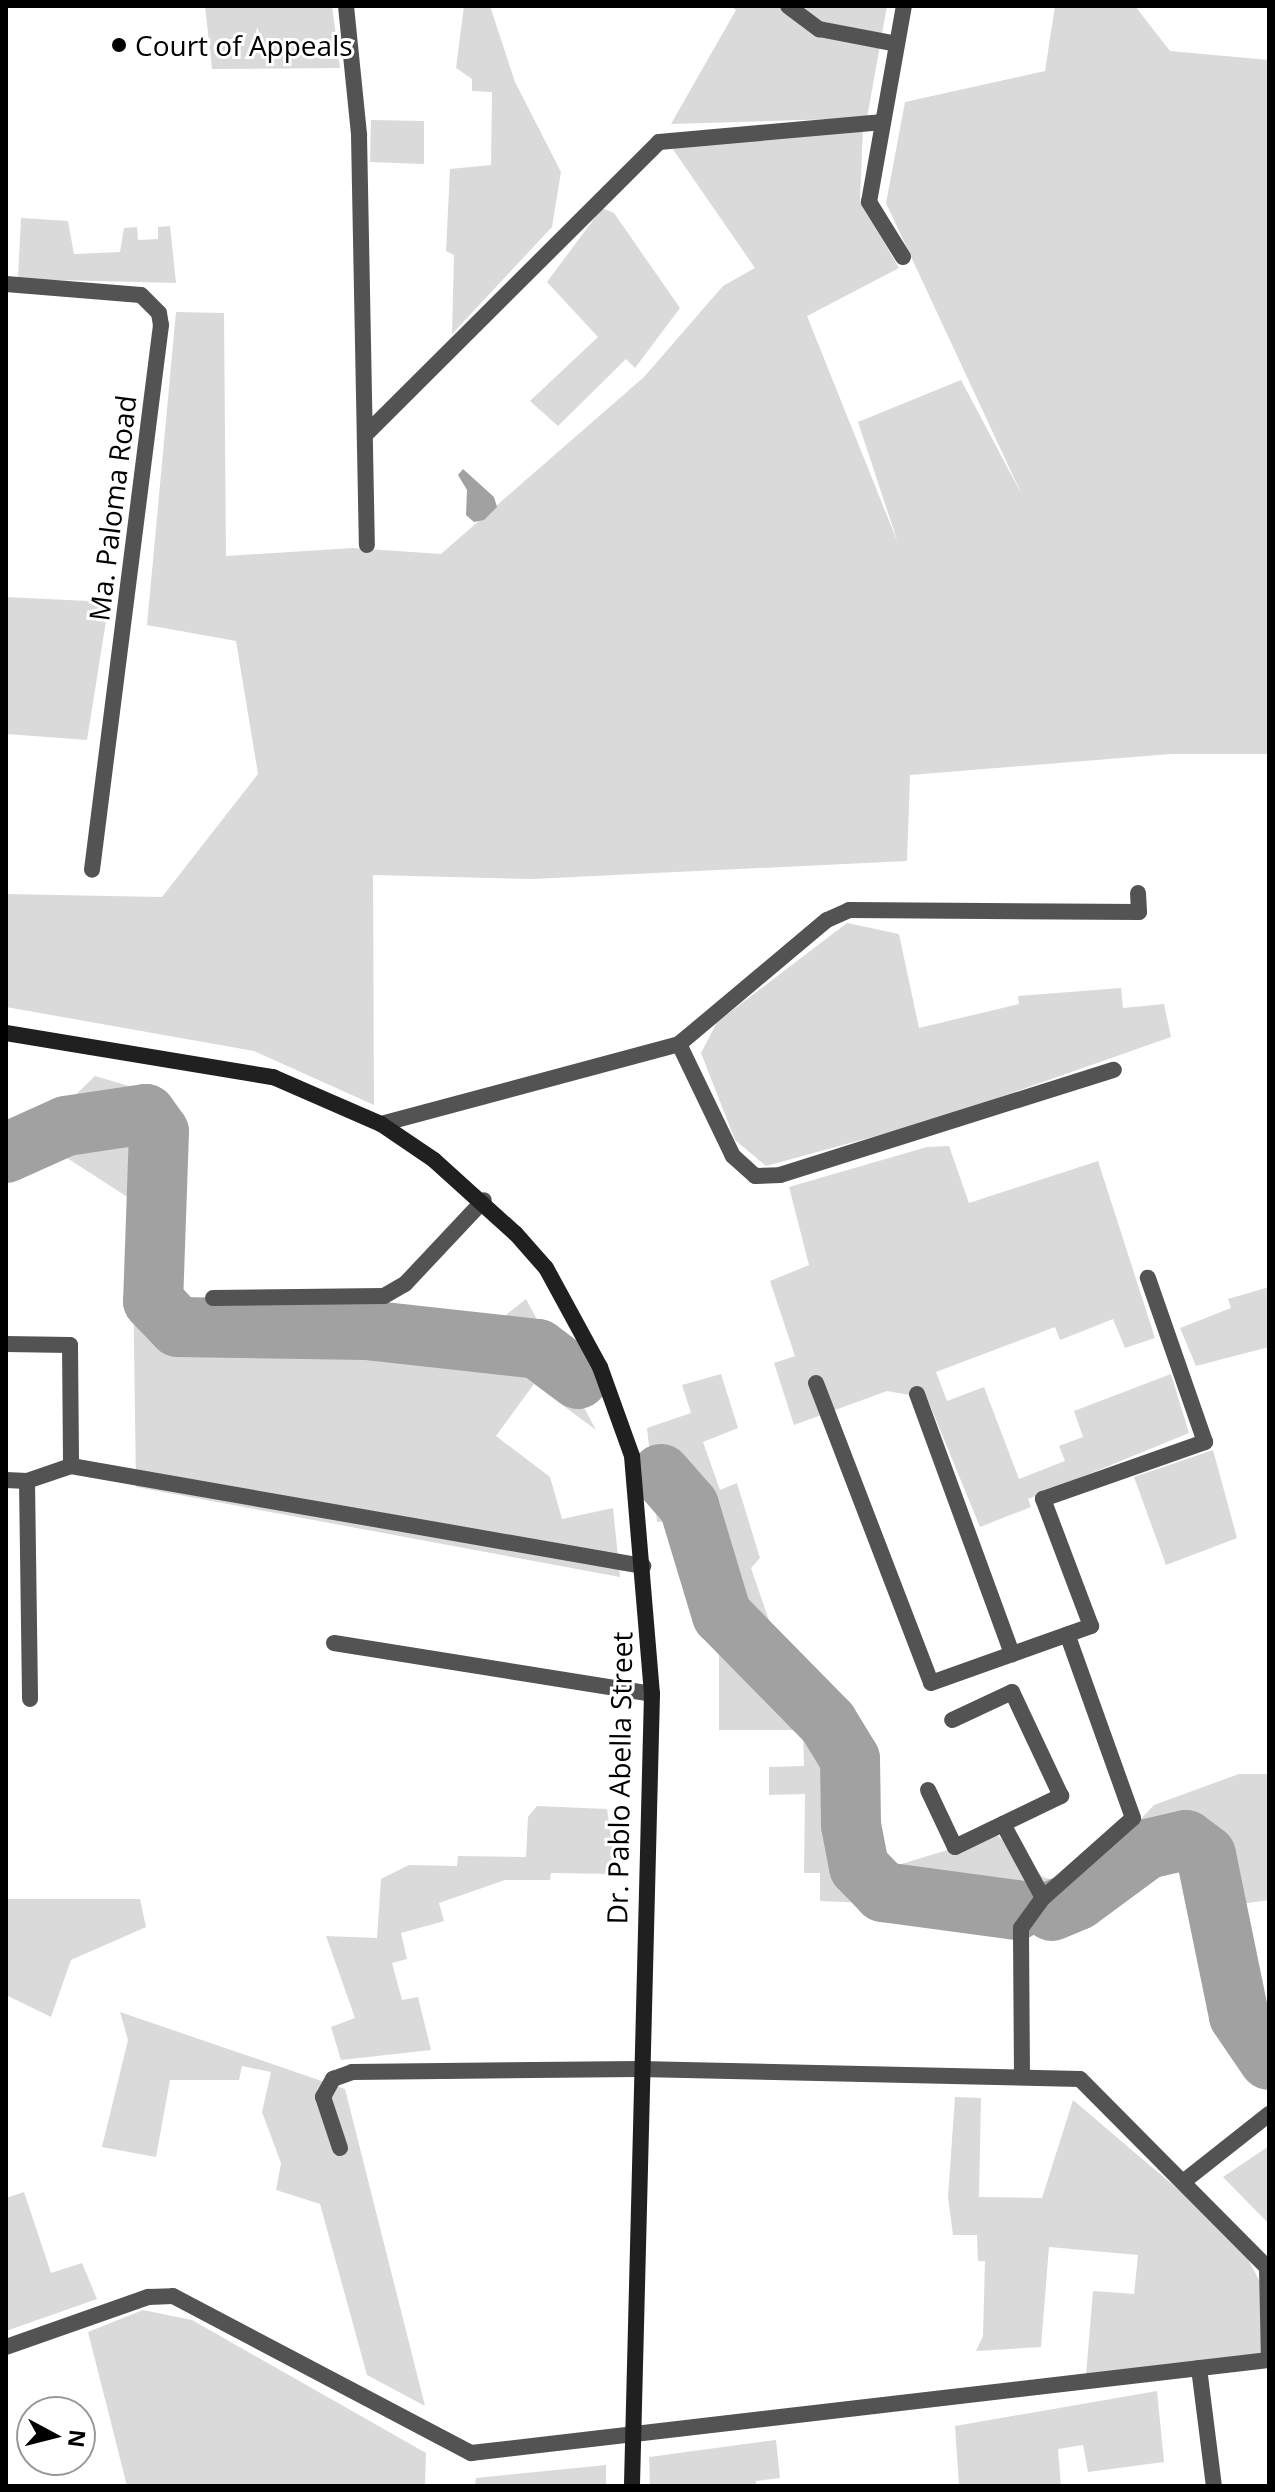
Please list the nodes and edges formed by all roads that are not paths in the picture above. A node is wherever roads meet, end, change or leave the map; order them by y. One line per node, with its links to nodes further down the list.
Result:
1 (346, 6): 8 (street)
2 (788, 6): 4 (street)
3 (904, 6): 4 (street)
4 (897, 44): 5 (street)
5 (883, 122): 6 (street); 8 (street)
6 (903, 257)
7 (6, 284): 10 (street, Ma. Paloma Road)
8 (365, 435): 9 (street)
9 (367, 545)
10 (92, 870)
11 (1138, 893): 13 (street)
12 (6, 1033): 15 (street, Dr. Pablo Abella Street)
13 (679, 1044): 14 (street); 15 (street)
14 (1114, 1070)
15 (381, 1124): 16 (street, Dr. Pablo Abella Street)
16 (484, 1200): 18 (street); 25 (street, Dr. Pablo Abella Street)
17 (1148, 1278): 26 (street)
18 (213, 1298)
19 (6, 1344): 22 (street)
20 (816, 1383): 28 (street)
21 (917, 1394): 28 (street)
22 (71, 1466): 24 (street); 25 (street)
23 (6, 1480): 24 (street)
24 (27, 1481): 30 (street)
25 (643, 1566): 29 (street, Dr. Pablo Abella Street)
26 (1067, 1634): 28 (street); 34 (street)
27 (334, 1643): 29 (street)
28 (1012, 1654)
29 (652, 1694): 35 (street, Dr. Pablo Abella Street)
30 (30, 1699)
31 (952, 1720): 33 (street)
32 (928, 1790): 33 (street)
33 (1003, 1824): 34 (street)
34 (1043, 1898): 36 (street)
35 (639, 2069): 36 (street); 38 (street); 42 (street, Dr. Pablo Abella Street)
36 (1022, 2077): 39 (street)
37 (1269, 2114): 39 (street)
38 (340, 2148)
39 (1183, 2182): 41 (street)
40 (6, 2347): 42 (street)
41 (1199, 2368): 42 (street); 44 (street)
42 (632, 2436): 43 (street, Dr. Pablo Abella Street)
43 (632, 2486)
44 (1214, 2486)

